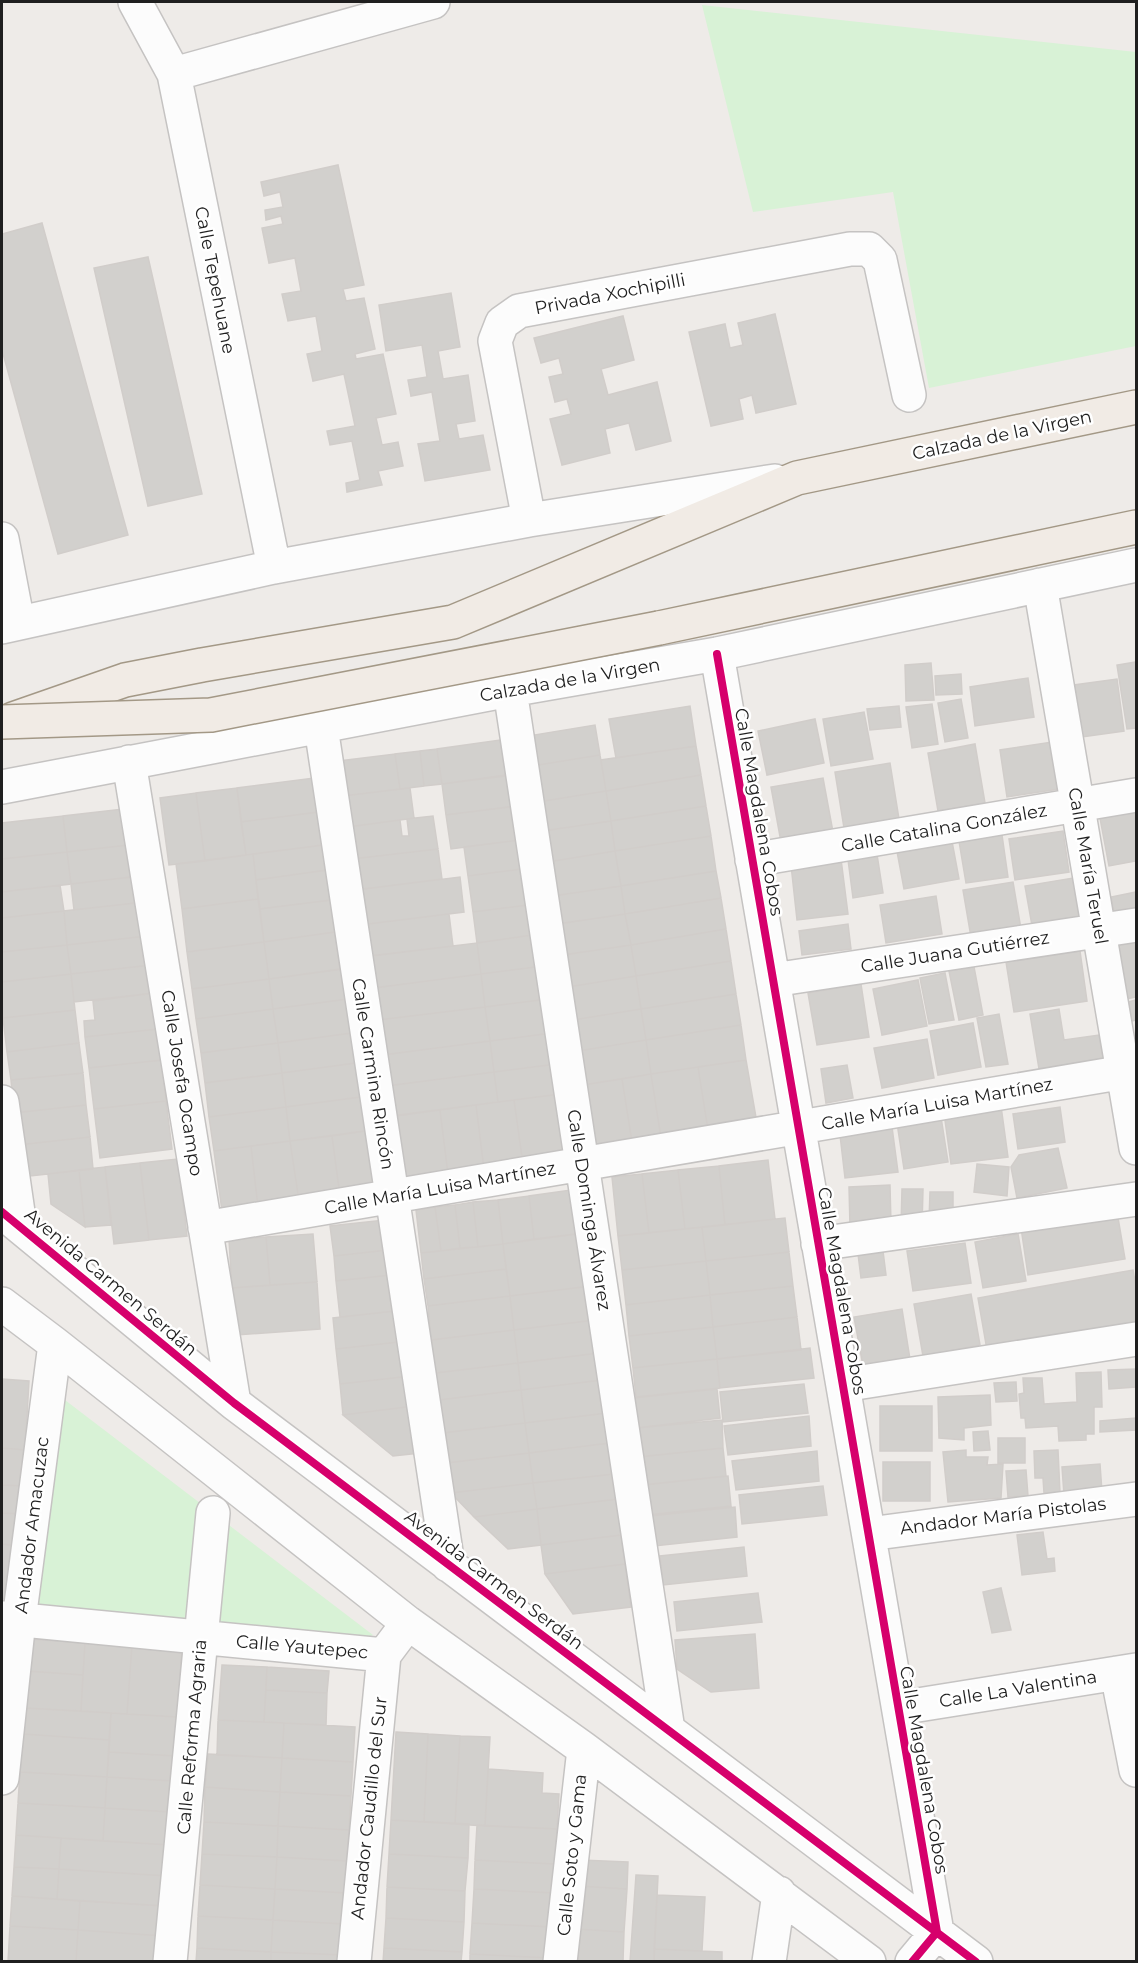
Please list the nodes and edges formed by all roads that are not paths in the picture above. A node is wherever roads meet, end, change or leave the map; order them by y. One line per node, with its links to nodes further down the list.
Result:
1 (135, 2): 3 (street, Calle Tepehuane)
2 (433, 2): 3 (street)
3 (174, 74): 11 (street, Calle Tepehuane)
4 (909, 395): 7 (street, Privada Xochipilli)
5 (1137, 407): 6 (main road, Calzada de la Virgen)
6 (797, 478): 7 (street, Calzada de la Virgen); 16 (main road, Calzada de la Virgen)
7 (529, 520): 11 (street, Calzada de la Virgen)
8 (1137, 526): 16 (main road, Calzada de la Virgen, bridge)
9 (3, 552): 13 (street)
10 (1137, 565): 12 (street, Calzada de la Virgen)
11 (274, 567): 13 (street, Calzada de la Virgen)
12 (1040, 585): 14 (street, Calzada de la Virgen); 21 (street, Calle María Teruel)
13 (10, 625)
14 (717, 654): 15 (street, Calzada de la Virgen); 22 (street, Calle Magdalena Cobos)
15 (510, 690): 17 (street, Calzada de la Virgen); 30 (street, Calle Dominga Álvarez)
16 (2, 722)
17 (321, 727): 18 (street, Calzada de la Virgen); 31 (street, Calle Carmina Rincón)
18 (129, 762): 19 (street, Calzada de la Virgen); 34 (street, Calle Josefa Ocampo)
19 (2, 787)
20 (1137, 795): 21 (street, Calle Catalina González)
21 (1078, 805): 22 (street, Calle Catalina González); 24 (street, Calle María Teruel)
22 (752, 860): 25 (street, Calle Magdalena Cobos)
23 (1137, 925): 24 (street, Calle Juana Gutiérrez)
24 (1099, 930): 25 (street, Calle Juana Gutiérrez); 26 (street, Calle María Teruel)
25 (773, 980): 28 (street, Calle Magdalena Cobos)
26 (1130, 1072): 28 (street, Calle María Luisa Martínez); 29 (street, Calle María Teruel)
27 (2, 1102): 33 (street)
28 (798, 1128): 30 (street, Calle María Luisa Martínez); 35 (street, Calle Magdalena Cobos)
29 (1137, 1148)
30 (582, 1164): 31 (street, Calle María Luisa Martínez); 51 (street, Calle Dominga Álvarez)
31 (392, 1197): 34 (street, Calle María Luisa Martínez); 44 (street, Calle Carmina Rincón)
32 (1137, 1199): 35 (street)
33 (11, 1219): 40 (street, Avenida Carmen Serdán)
34 (205, 1228): 40 (street, Calle Josefa Ocampo)
35 (818, 1244): 39 (street, Calle Magdalena Cobos)
36 (2, 1304): 38 (street)
37 (1137, 1339): 39 (street)
38 (55, 1344): 45 (street, Andador Amacuzac); 46 (street)
39 (843, 1385): 43 (street, Calle Magdalena Cobos)
40 (234, 1403): 44 (street, Avenida Carmen Serdán)
41 (1137, 1499): 43 (street, Andador María Pistolas)
42 (213, 1513): 47 (street, Calle Reforma Agraria)
43 (869, 1534): 50 (street, Calle Magdalena Cobos)
44 (448, 1565): 51 (street, Avenida Carmen Serdán)
45 (10, 1619): 47 (street, Calle Yautepec); 54 (street, Andador Amacuzac)
46 (408, 1623): 48 (street, Calle Yautepec); 52 (street)
47 (201, 1637): 48 (street, Calle Yautepec); 57 (street, Calle Reforma Agraria)
48 (384, 1655): 58 (street, Andador Caudillo del Sur)
49 (1127, 1672): 50 (street, Calle La Valentina); 53 (street)
50 (898, 1708): 56 (street, Calle Magdalena Cobos)
51 (668, 1730): 56 (street, Avenida Carmen Serdán)
52 (584, 1749): 55 (street); 59 (street, Calle Soto y Gama)
53 (1137, 1770)
54 (2, 1778)
55 (779, 1893): 60 (street); 61 (street)
56 (937, 1932): 62 (street); 63 (street, Avenida Carmen Serdán)
57 (170, 1962)
58 (354, 1962)
59 (560, 1962)
60 (769, 1962)
61 (869, 1962)
62 (912, 1962)
63 (976, 1962)

